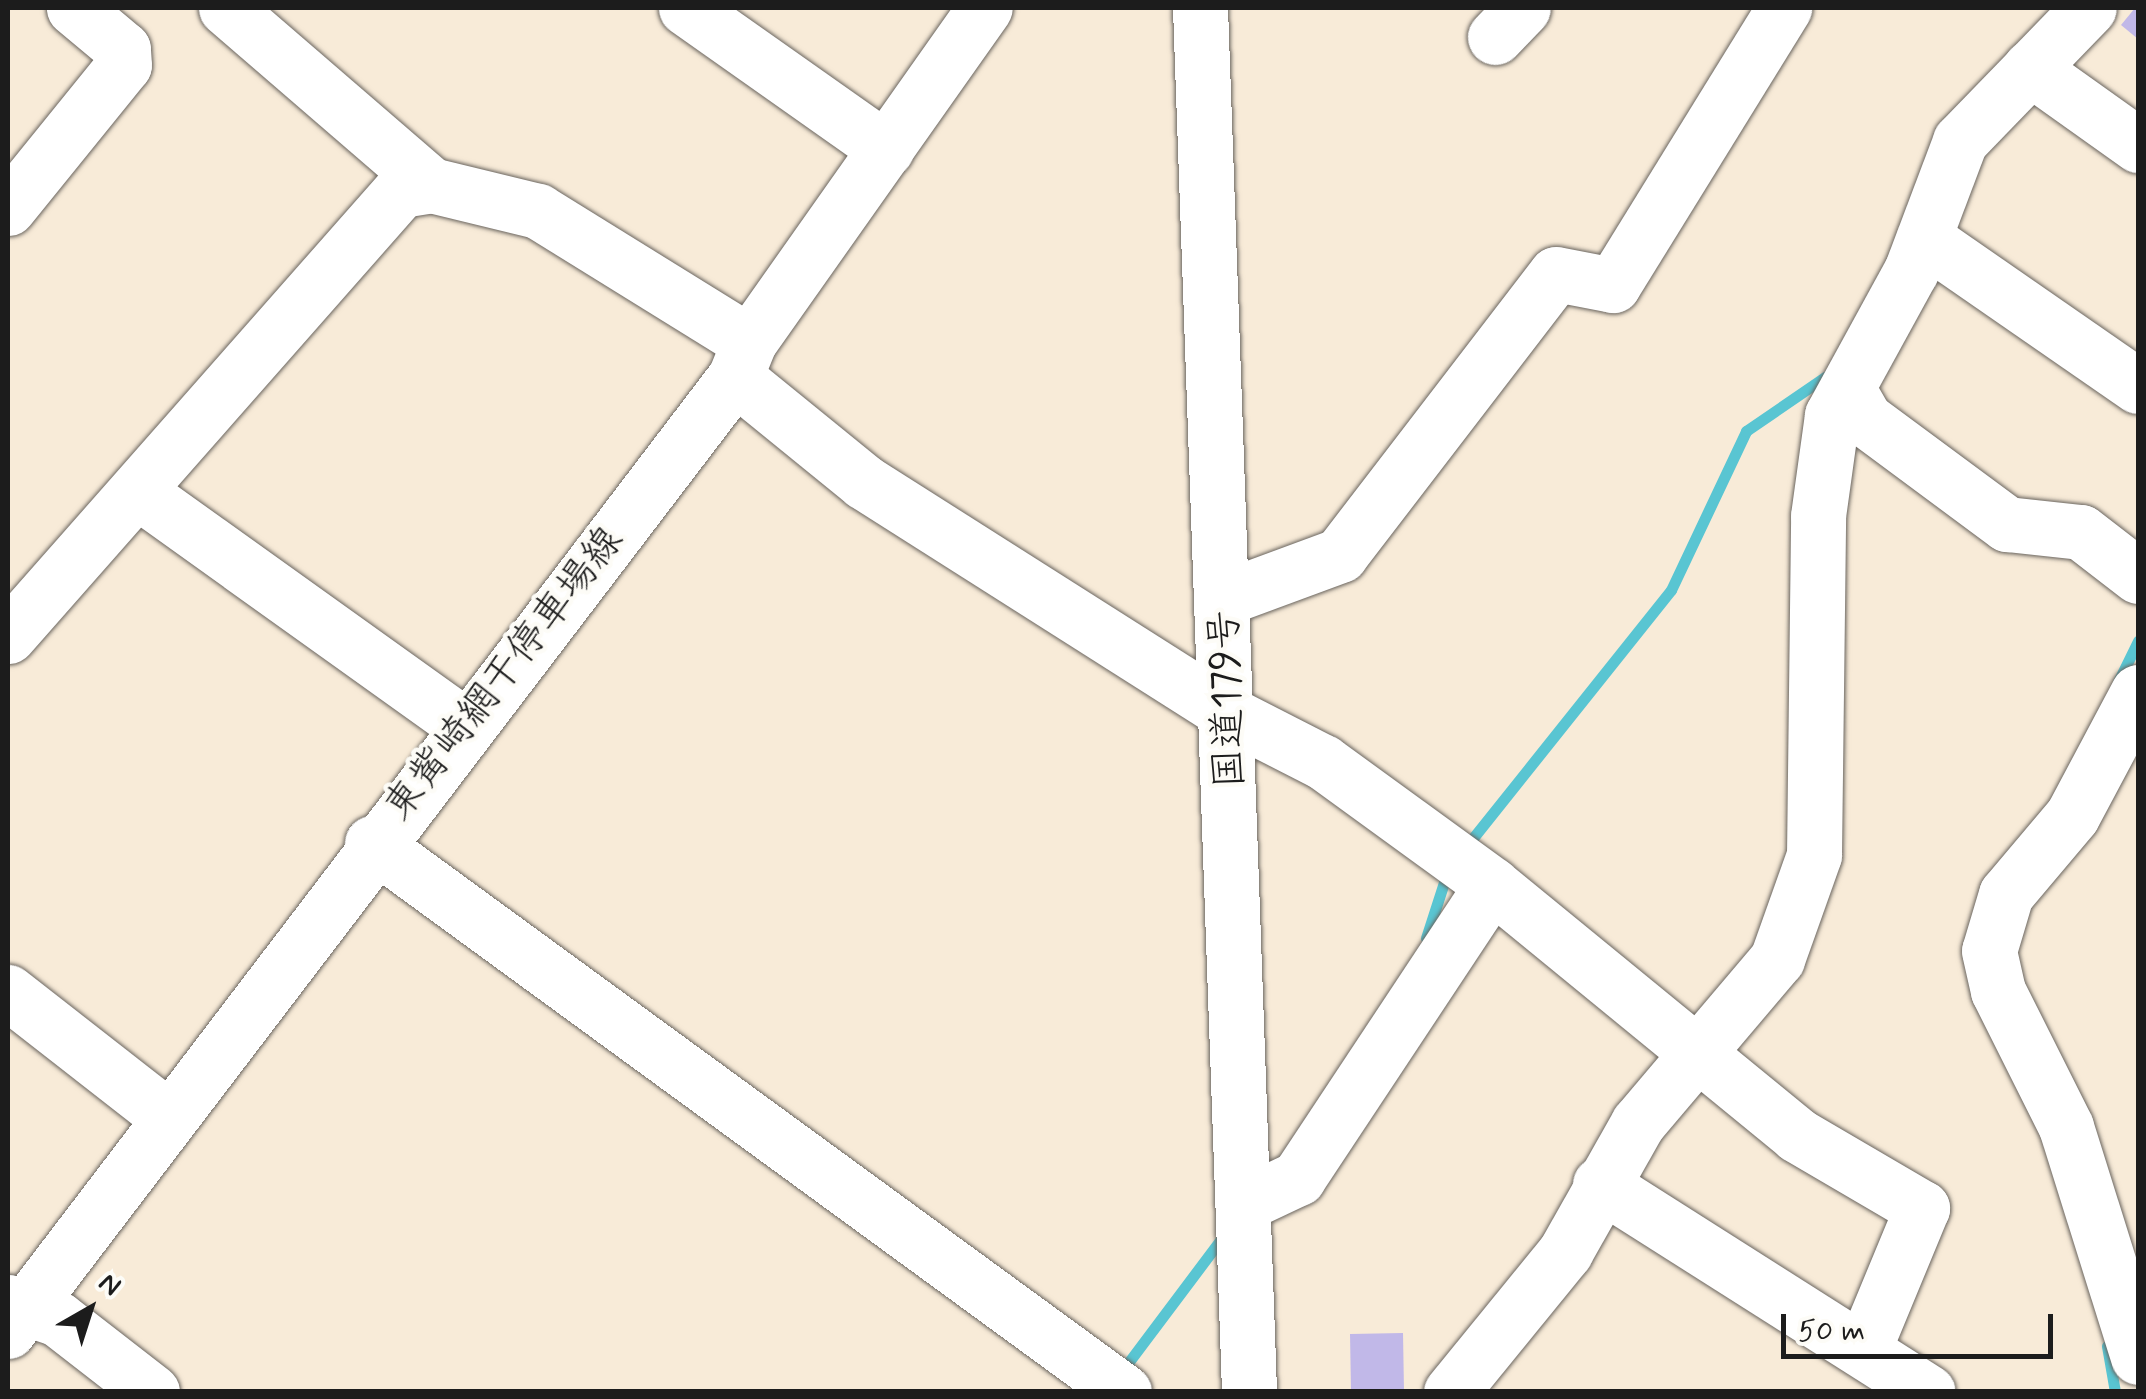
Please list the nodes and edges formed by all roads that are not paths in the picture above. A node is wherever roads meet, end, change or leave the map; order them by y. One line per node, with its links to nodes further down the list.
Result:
1 (74, 8): 12 (main road)
2 (226, 8): 11 (main road)
3 (686, 8): 10 (main road)
4 (985, 8): 10 (main road, 東觜崎網干停車場線)
5 (1200, 8): 19 (main road, 国道179号)
6 (1784, 8): 19 (main road)
7 (2089, 8): 8 (main road)
8 (2030, 68): 9 (main road); 13 (main road)
9 (2138, 146)
10 (886, 150): 14 (main road, 東觜崎網干停車場線)
11 (431, 185): 14 (main road); 17 (main road)
12 (8, 208)
13 (1924, 238): 15 (main road); 16 (main road)
14 (742, 360): 22 (main road); 23 (main road, 東觜崎網干停車場線)
15 (2138, 386)
16 (1850, 392): 18 (main road); 27 (main road)
17 (140, 493): 20 (main road); 23 (main road)
18 (2138, 576)
19 (1224, 598): 22 (main road, 国道179号)
20 (8, 636)
21 (2138, 692): 33 (main road)
22 (1229, 714): 25 (main road); 30 (main road, 国道179号)
23 (464, 725): 24 (main road, 東觜崎網干停車場線)
24 (372, 844): 28 (main road, 東觜崎網干停車場線); 35 (main road)
25 (1492, 885): 27 (main road); 30 (main road)
26 (8, 992): 28 (main road)
27 (1691, 1054): 29 (main road); 32 (main road)
28 (164, 1114): 31 (main road, 東觜崎網干停車場線)
29 (1600, 1184): 32 (main road); 37 (main road)
30 (1243, 1204): 36 (main road, 国道179号)
31 (13, 1314): 34 (main road)
32 (1864, 1348): 38 (main road)
33 (2138, 1358)
34 (152, 1392)
35 (1124, 1392)
36 (1248, 1392)
37 (1450, 1392)
38 (1928, 1392)

